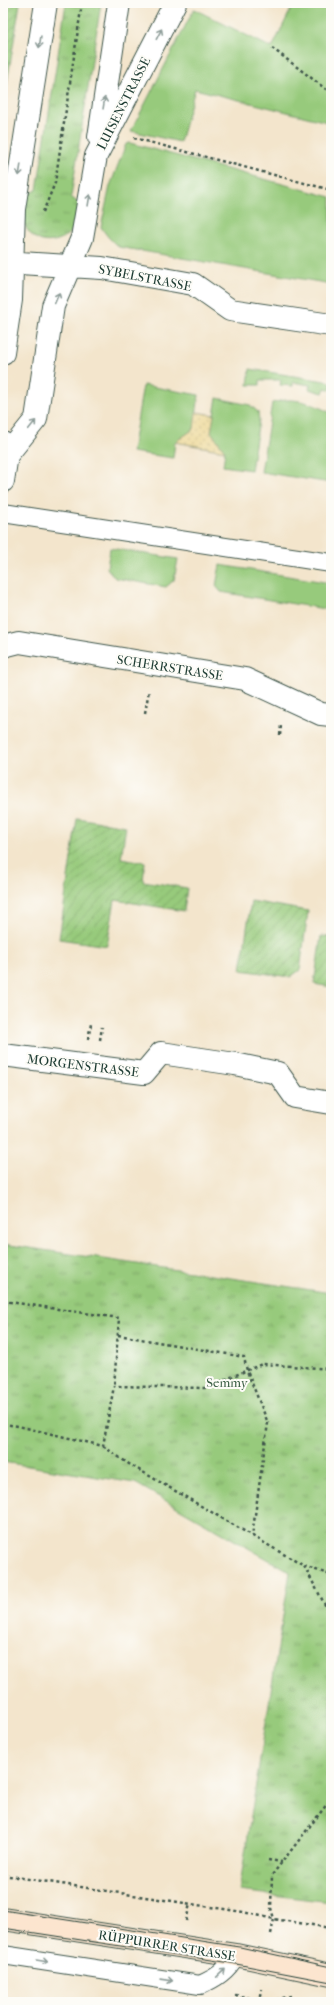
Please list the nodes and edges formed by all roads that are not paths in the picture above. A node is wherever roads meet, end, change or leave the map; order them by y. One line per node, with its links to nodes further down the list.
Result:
1 (46, 3): 5 (street, one-way to 5)
2 (119, 3): 4 (street, one-way to 2)
3 (175, 3): 4 (street, LUISENSTRASSE, one-way to 3)
4 (96, 156): 6 (street, LUISENSTRASSE, one-way to 4)
5 (8, 262): 6 (street, SYBELSTRASSE); 8 (street)
6 (70, 266): 7 (street, SYBELSTRASSE); 9 (street, LUISENSTRASSE, one-way to 6)
7 (331, 325)
8 (3, 353)
9 (5, 449): 10 (street, LUISENSTRASSE)
10 (3, 481)
11 (3, 514): 12 (lane)
12 (331, 563)
13 (3, 646): 14 (street, SCHERRSTRASSE)
14 (331, 715)
15 (3, 1055): 16 (street, MORGENSTRASSE)
16 (331, 1103)
17 (3, 1919): 19 (main road, RÜPPURRER STRASSE)
18 (3, 1955): 19 (lane, one-way to 19)
19 (236, 1955): 20 (main road, RÜPPURRER STRASSE)
20 (331, 1975)

